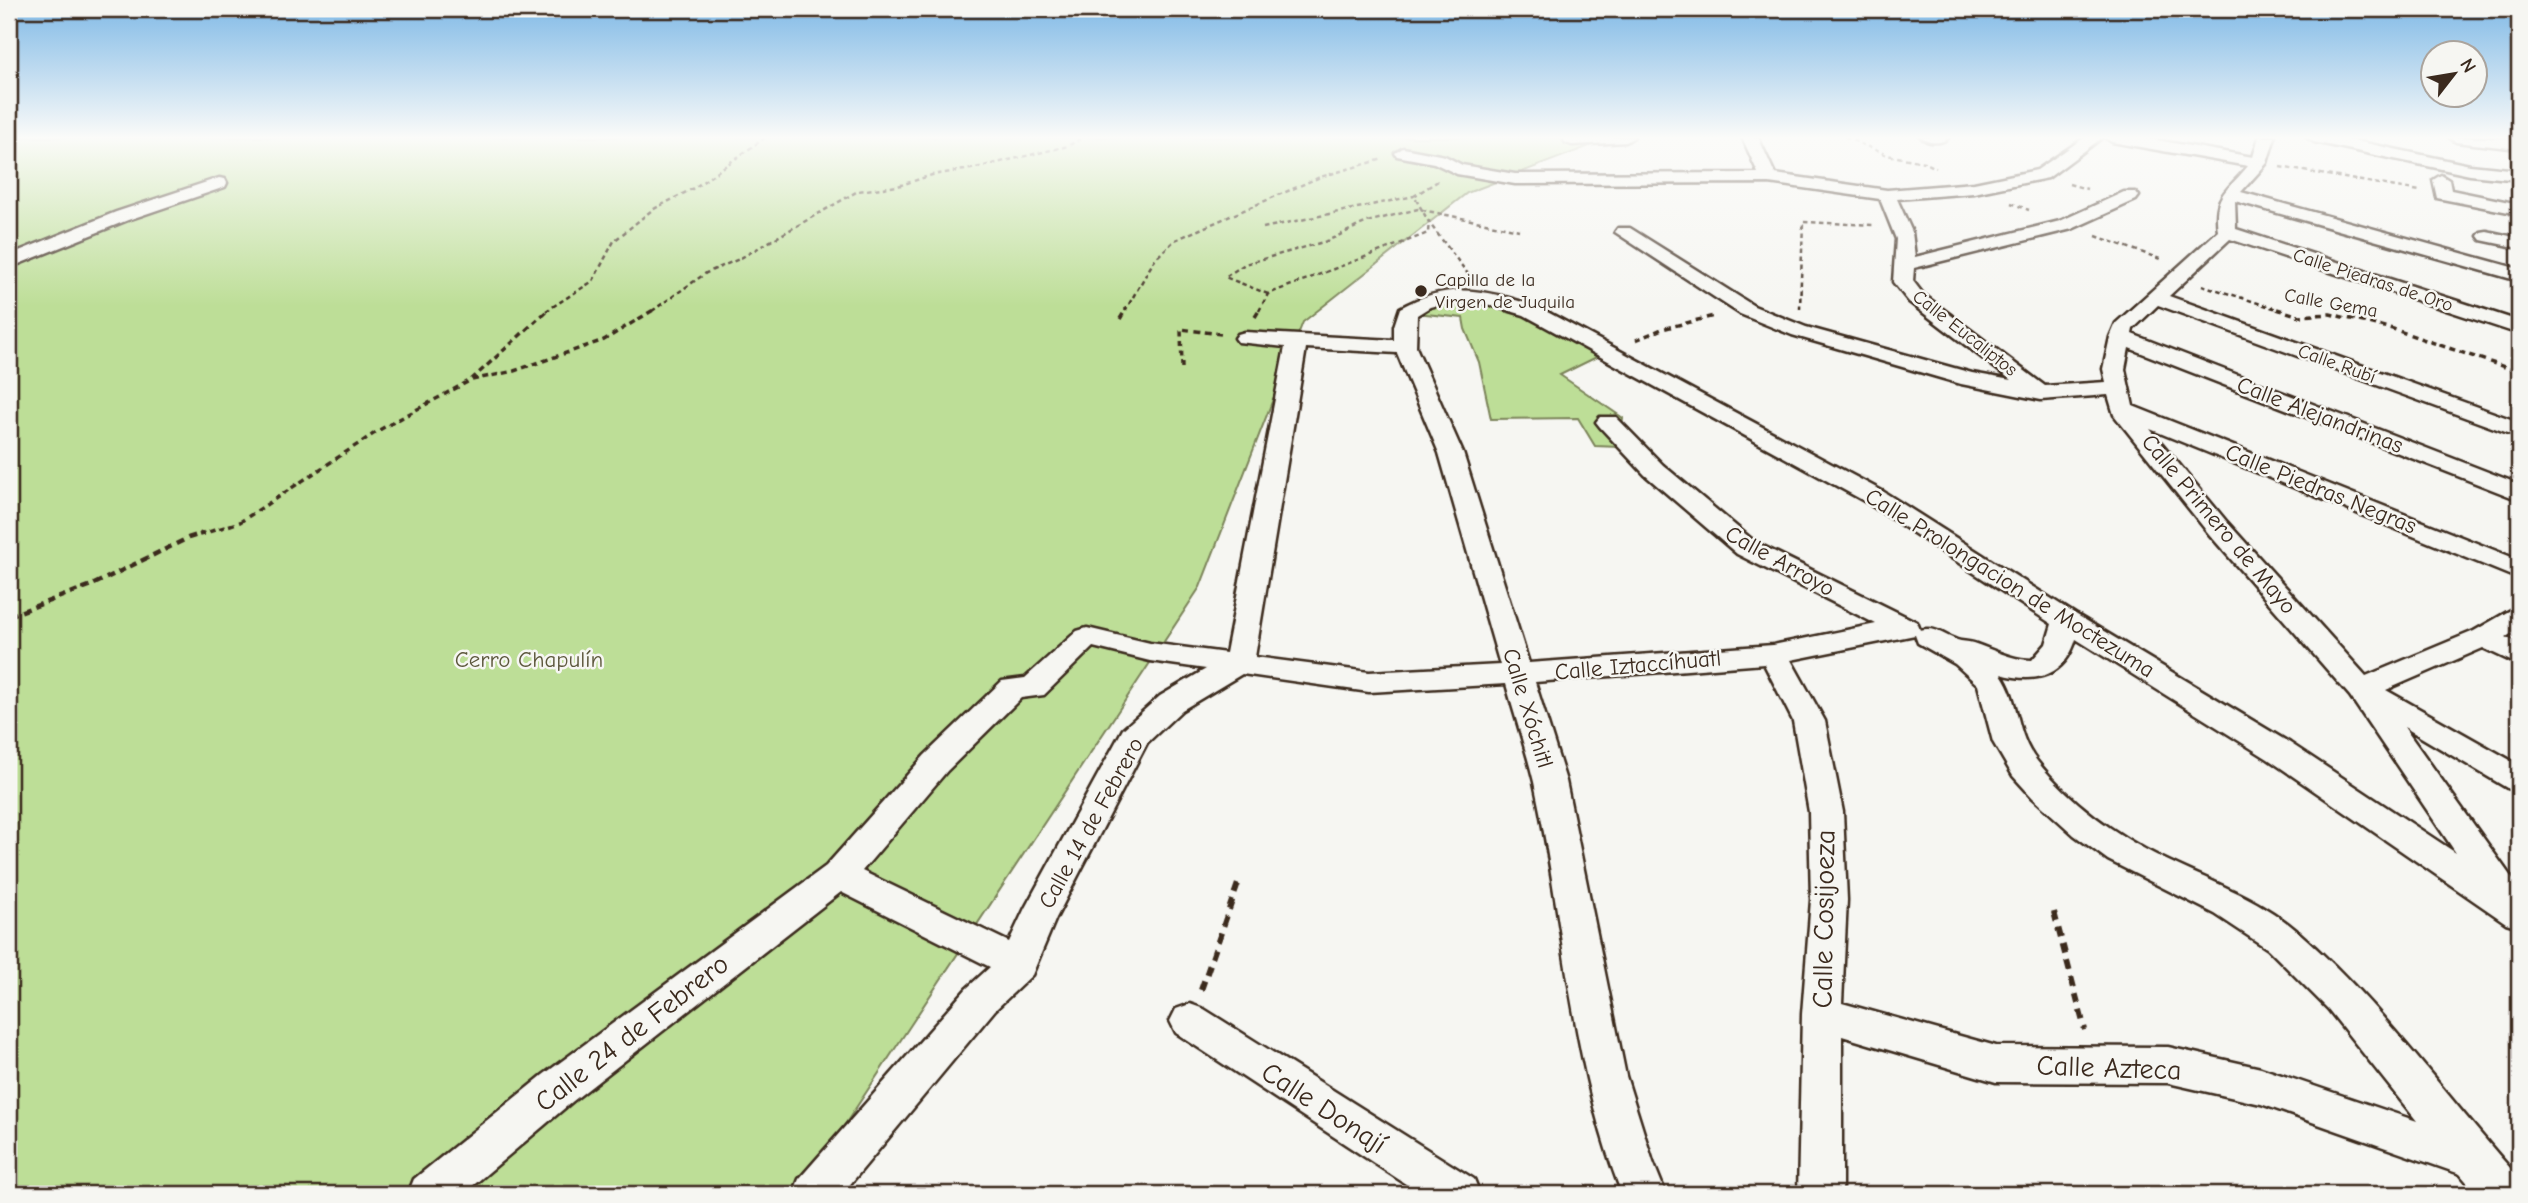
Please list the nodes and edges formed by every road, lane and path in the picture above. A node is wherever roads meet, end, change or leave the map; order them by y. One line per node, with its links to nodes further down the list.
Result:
1 (189, 193): 24 (street)
2 (684, 193): 41 (path)
3 (854, 193): 41 (path)
4 (1283, 193): 31 (path)
5 (1419, 193): 12 (path)
6 (1874, 193): 11 (street)
7 (1910, 193): 11 (street)
8 (2111, 193): 13 (path)
9 (2463, 193): 15 (street)
10 (2230, 194): 21 (street); 26 (street)
11 (1887, 195): 17 (street, Calle Eucaliptos)
12 (1414, 196): 14 (path); 18 (path)
13 (2130, 196): 25 (street, Calle Eucaliptos)
14 (1418, 209): 16 (path); 16 (path); 19 (path)
15 (2519, 209)
16 (1429, 220): 28 (path)
17 (1903, 227): 25 (street, Calle Eucaliptos); 33 (path)
18 (1263, 228)
19 (1519, 230)
20 (1625, 232): 30 (street)
21 (2227, 232): 27 (street); 32 (street, Calle Piedras de Oro)
22 (2487, 236): 23 (street)
23 (2519, 243)
24 (9, 262)
25 (1905, 265): 42 (street, Calle Eucaliptos)
26 (2515, 269)
27 (2178, 278): 29 (street); 40 (path, Calle Gema)
28 (1486, 297): 37 (street, Calle Xóchitl); 38 (street, Calle Prolongacion de Moctezuma)
29 (2154, 297): 34 (street); 45 (street, Calle Rubí)
30 (1747, 310): 33 (street); 38 (path)
31 (1119, 319)
32 (2519, 328)
33 (1799, 331): 42 (street)
34 (2120, 337): 43 (street); 46 (street, Calle Alejandrinas)
35 (1245, 338): 36 (street); 39 (path)
36 (1296, 342): 37 (street); 56 (street)
37 (1405, 347): 57 (street, Calle Xóchitl)
38 (1609, 351): 50 (street, Calle Prolongacion de Moctezuma)
39 (1182, 368)
40 (2519, 372)
41 (471, 380): 48 (path)
42 (2041, 393): 43 (street)
43 (2120, 399): 47 (street, Calle Piedras Negras); 58 (street, Calle Primero de Mayo)
44 (1608, 422): 51 (street, Calle Arroyo)
45 (2519, 430)
46 (2519, 493)
47 (2519, 569)
48 (9, 616)
49 (2519, 617): 53 (street)
50 (2067, 621): 51 (street); 62 (street, Calle Prolongacion de Moctezuma)
51 (1916, 632): 54 (street, Calle Iztaccíhuatl); 68 (street)
52 (1087, 637): 56 (street, Calle Iztaccíhuatl); 60 (street, Calle 24 de Febrero)
53 (2484, 637): 55 (street); 58 (street)
54 (1773, 654): 57 (street, Calle Iztaccíhuatl); 65 (street, Calle Cosijoeza)
55 (2519, 656)
56 (1239, 663): 57 (street, Calle Iztaccíhuatl); 64 (street, Calle 14 de Febrero)
57 (1518, 674): 72 (street, Calle Xóchitl)
58 (2361, 689): 59 (street); 62 (street, Calle Primero de Mayo)
59 (2519, 780)
60 (838, 875): 64 (street); 69 (street, Calle 24 de Febrero)
61 (1240, 878): 66 (path)
62 (2516, 911)
63 (2054, 912): 67 (path)
64 (1019, 964): 70 (street, Calle 14 de Febrero)
65 (1822, 1014): 67 (street, Calle Azteca); 73 (street, Calle Cosijoeza)
66 (1190, 1021): 71 (street, Calle Donají)
67 (2094, 1064): 68 (street, Calle Azteca)
68 (2472, 1159): 74 (street)
69 (430, 1194)
70 (817, 1194)
71 (1458, 1194)
72 (1644, 1194)
73 (1820, 1194)
74 (2505, 1194)

